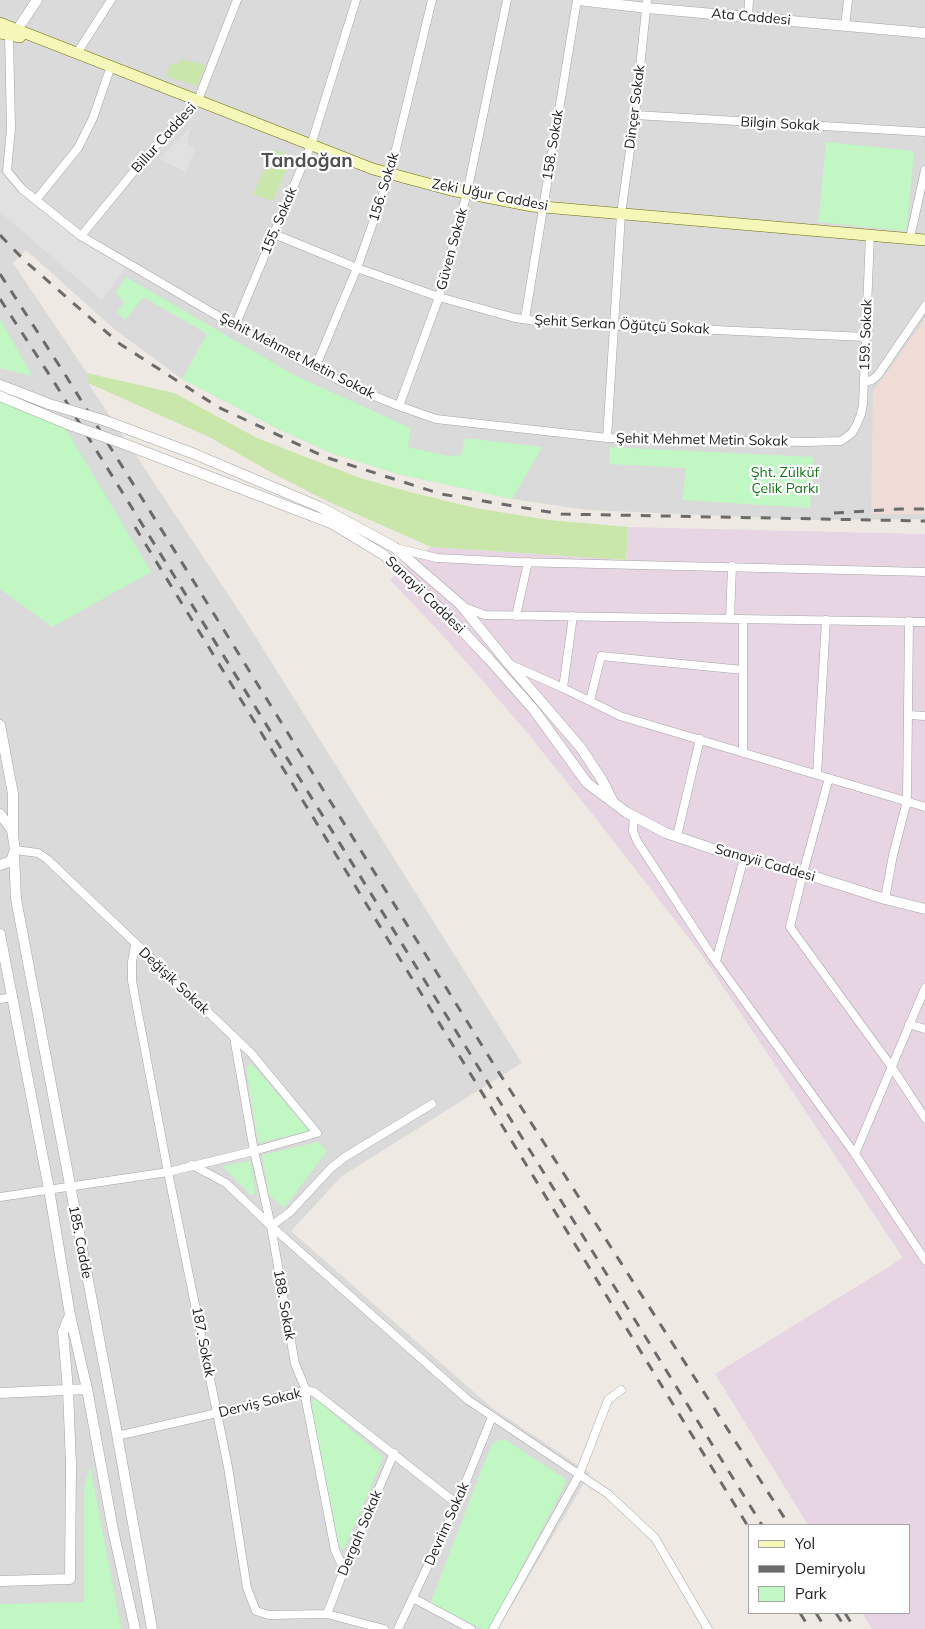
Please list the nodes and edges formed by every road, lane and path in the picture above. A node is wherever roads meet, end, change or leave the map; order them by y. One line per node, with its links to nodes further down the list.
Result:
1 (37, 0): 14 (street)
2 (110, 0): 19 (street)
3 (237, 0): 21 (street, Billur Caddesi)
4 (356, 0): 24 (street, 155. Sokak)
5 (432, 0): 26 (street, 156. Sokak)
6 (507, 0): 27 (street, Güven Sokak)
7 (577, 0): 10 (street, Ata Caddesi); 29 (street, 158. Sokak)
8 (749, 0): 12 (street)
9 (848, 0): 15 (street)
10 (647, 4): 12 (street, Ata Caddesi); 22 (street, Dinçer Sokak)
11 (0, 15): 14 (main road)
12 (748, 17): 15 (street, Ata Caddesi)
13 (0, 23): 18 (main road)
14 (21, 24): 19 (main road)
15 (845, 26): 16 (street, Ata Caddesi)
16 (925, 33)
17 (4, 34): 18 (main road); 28 (street, Şehit Mehmet Metin Sokak)
18 (44, 41): 19 (main road)
19 (77, 53): 20 (main road, Zeki Uğur Caddesi)
20 (111, 66): 21 (main road, Zeki Uğur Caddesi); 28 (street)
21 (198, 100): 24 (main road, Zeki Uğur Caddesi); 33 (street, Billur Caddesi)
22 (635, 115): 23 (street, Bilgin Sokak); 30 (street, Dinçer Sokak)
23 (925, 132)
24 (311, 144): 26 (main road, Zeki Uğur Caddesi); 31 (street, 155. Sokak)
25 (925, 170): 34 (street)
26 (390, 174): 27 (main road, Zeki Uğur Caddesi); 36 (street, 156. Sokak)
27 (467, 193): 29 (main road, Zeki Uğur Caddesi); 37 (street, Güven Sokak)
28 (36, 200): 33 (street, Şehit Mehmet Metin Sokak)
29 (543, 207): 30 (main road, Zeki Uğur Caddesi); 39 (street, 158. Sokak)
30 (621, 214): 32 (main road, Zeki Uğur Caddesi); 40 (street, Dinçer Sokak)
31 (274, 234): 36 (street, Şehit Serkan Öğütçü Sokak); 41 (street, 155. Sokak)
32 (870, 235): 34 (main road, Zeki Uğur Caddesi); 42 (street, 159. Sokak)
33 (81, 236): 41 (street, Şehit Mehmet Metin Sokak)
34 (910, 238): 35 (main road, Zeki Uğur Caddesi)
35 (925, 240)
36 (357, 268): 37 (street, Şehit Serkan Öğütçü Sokak); 43 (street, 156. Sokak)
37 (439, 297): 39 (street, Şehit Serkan Öğütçü Sokak); 47 (street, Güven Sokak)
38 (925, 306): 44 (street)
39 (525, 319): 40 (street, Şehit Serkan Öğütçü Sokak)
40 (614, 325): 42 (street, Şehit Serkan Öğütçü Sokak); 49 (street, Dinçer Sokak)
41 (235, 326): 43 (street, Şehit Mehmet Metin Sokak)
42 (865, 337): 44 (street, 159. Sokak)
43 (315, 368): 47 (street, Şehit Mehmet Metin Sokak)
44 (864, 382): 48 (street, 159. Sokak)
45 (0, 385): 50 (street, Sanayii Caddesi, bridge)
46 (0, 396): 73 (street, Sanayii Caddesi, bridge)
47 (399, 406): 49 (street, Şehit Mehmet Metin Sokak)
48 (852, 433): 49 (street, Şehit Mehmet Metin Sokak)
49 (607, 438)
50 (394, 548): 51 (street); 54 (street, Sanayii Caddesi)
51 (528, 562): 52 (street); 55 (street)
52 (732, 566): 53 (street); 57 (street)
53 (925, 572)
54 (461, 605): 55 (street); 62 (street, Sanayii Caddesi)
55 (516, 616): 56 (street)
56 (574, 616): 57 (street); 64 (street)
57 (730, 618): 58 (street)
58 (743, 619): 59 (street); 63 (street)
59 (826, 620): 60 (street); 71 (street)
60 (908, 621): 61 (street); 66 (street)
61 (925, 622)
62 (508, 663): 64 (street); 73 (street, Sanayii Caddesi)
63 (743, 670): 65 (street); 70 (street)
64 (563, 688): 65 (street)
65 (590, 701): 69 (street)
66 (908, 715): 67 (street); 74 (street)
67 (925, 716)
68 (0, 725): 78 (street, 185. Cadde)
69 (700, 739): 70 (street); 79 (street)
70 (743, 752): 71 (street)
71 (817, 774): 72 (street)
72 (829, 778): 74 (street); 83 (street)
73 (612, 801): 77 (street, Sanayii Caddesi)
74 (908, 801): 75 (street); 84 (street)
75 (925, 806)
76 (0, 814): 78 (street)
77 (634, 816): 79 (street, Sanayii Caddesi); 88 (street)
78 (13, 833): 80 (street, 185. Cadde)
79 (677, 836): 81 (street, Sanayii Caddesi)
80 (15, 852): 82 (street); 87 (street, Değişik Sokak); 102 (street, 185. Cadde)
81 (744, 858): 83 (street, Sanayii Caddesi); 88 (street)
82 (0, 865)
83 (803, 873): 84 (street, Sanayii Caddesi); 95 (street)
84 (885, 899): 85 (street, Sanayii Caddesi)
85 (925, 909)
86 (0, 934): 90 (street, 185. Cadde)
87 (135, 945): 94 (street, Değişik Sokak); 101 (street, 187. Sokak)
88 (716, 961): 99 (street)
89 (925, 988): 92 (street)
90 (13, 997): 91 (street); 103 (street, 185. Cadde)
91 (0, 999)
92 (909, 1024): 93 (street); 95 (street)
93 (925, 1029)
94 (234, 1037): 98 (street, 188. Sokak); 98 (street, Değişik Sokak)
95 (891, 1066): 97 (street); 99 (street)
96 (432, 1104): 105 (street)
97 (925, 1118)
98 (254, 1151): 100 (street); 105 (street, 188. Sokak)
99 (855, 1154): 106 (street)
100 (192, 1165): 101 (street); 105 (street)
101 (168, 1172): 102 (street); 113 (street, 187. Sokak)
102 (69, 1186): 103 (street); 115 (street, 185. Cadde)
103 (49, 1189): 104 (street); 107 (street, 185. Cadde)
104 (0, 1197)
105 (271, 1226): 110 (street, 188. Sokak); 114 (street)
106 (925, 1260)
107 (70, 1315): 108 (street, 185. Cadde); 109 (street)
108 (87, 1389): 109 (street); 123 (street, 185. Cadde)
109 (68, 1390): 112 (street); 120 (street)
110 (306, 1390): 113 (street, Derviş Sokak); 116 (street, Derviş Sokak); 119 (street, 188. Sokak)
111 (620, 1390): 117 (street)
112 (0, 1392)
113 (217, 1413): 115 (street, Derviş Sokak); 122 (street, 187. Sokak)
114 (492, 1417): 117 (street); 118 (street, Devrim Sokak)
115 (117, 1436): 124 (street, 185. Cadde)
116 (394, 1453): 118 (street, Derviş Sokak); 119 (street, Dergah Sokak)
117 (580, 1475): 128 (street); 129 (street)
118 (457, 1504): 121 (street, Devrim Sokak)
119 (344, 1570): 122 (street, Dergah Sokak)
120 (0, 1581)
121 (412, 1598): 126 (street, Devrim Sokak); 127 (street)
122 (328, 1614): 125 (street, 187. Sokak)
123 (135, 1629)
124 (152, 1629)
125 (384, 1629)
126 (398, 1629)
127 (472, 1629)
128 (493, 1629)
129 (708, 1629)

